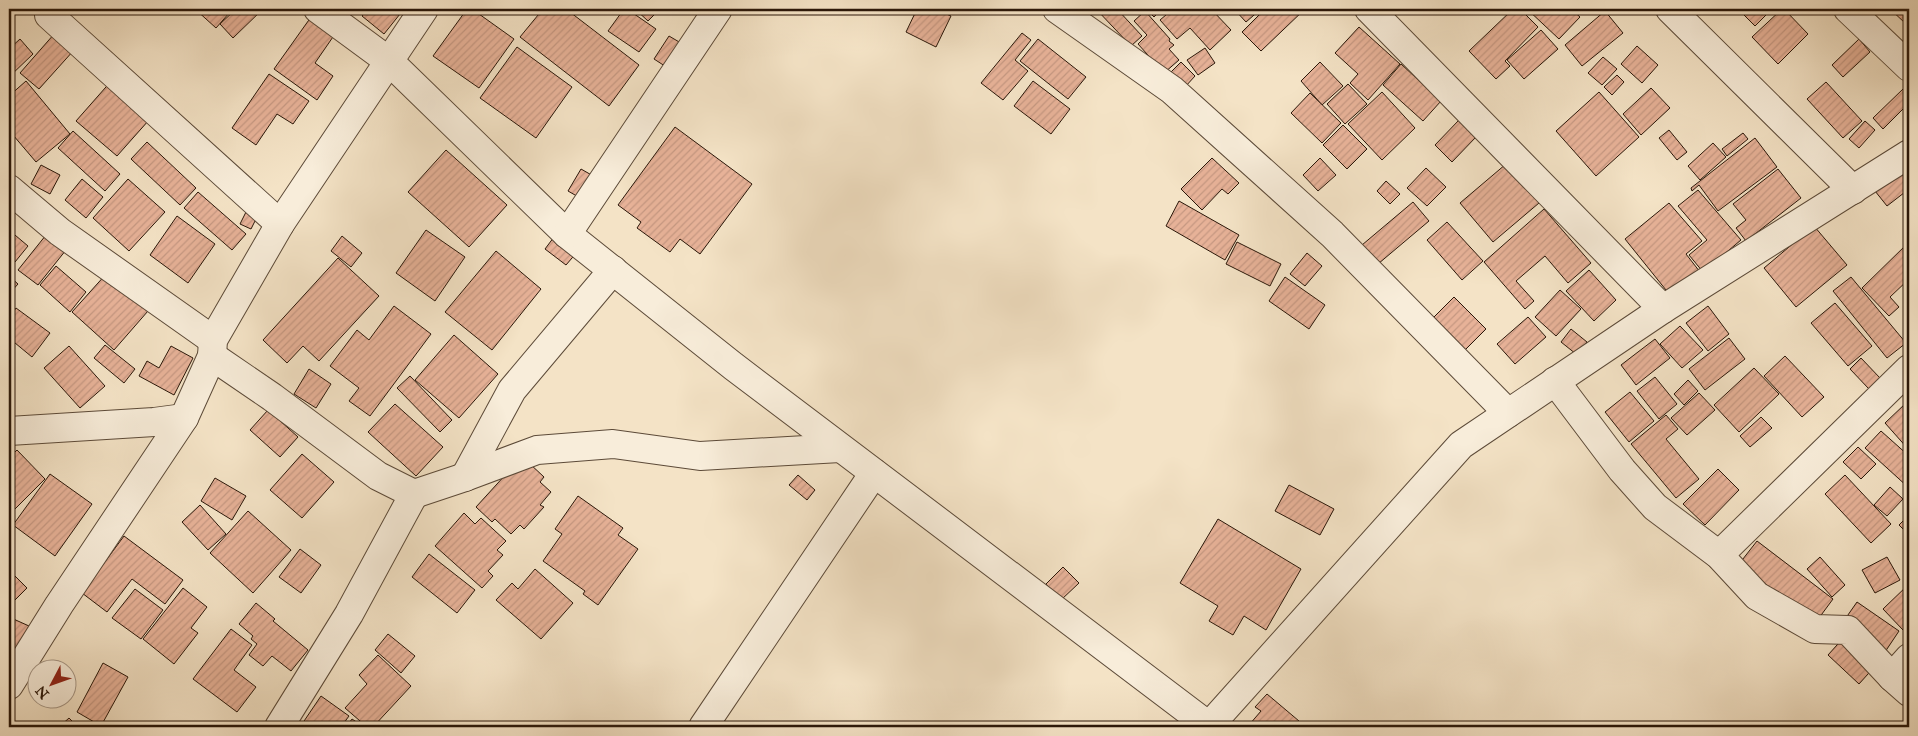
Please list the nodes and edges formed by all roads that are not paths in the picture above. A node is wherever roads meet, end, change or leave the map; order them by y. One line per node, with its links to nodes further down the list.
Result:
1 (318, 9): 9 (street)
2 (424, 9): 9 (street)
3 (718, 9): 15 (street)
4 (1057, 9): 21 (street)
5 (1369, 9): 17 (street)
6 (1670, 9): 13 (street)
7 (1848, 9): 10 (street)
8 (49, 15): 14 (street)
9 (390, 62): 14 (street); 15 (street)
10 (1909, 66)
11 (1909, 154): 13 (street)
12 (9, 189): 18 (street)
13 (1853, 190): 17 (street)
14 (280, 224): 18 (street)
15 (567, 234): 16 (street)
16 (613, 270): 24 (street); 26 (street)
17 (1663, 309): 20 (street)
18 (212, 348): 22 (street); 27 (street)
19 (1909, 369): 28 (street)
20 (1555, 381): 21 (street); 28 (street)
21 (1508, 413): 33 (street)
22 (184, 418): 23 (street); 30 (street)
23 (9, 431)
24 (840, 448): 25 (street); 26 (street)
25 (874, 473): 32 (street); 33 (street)
26 (465, 477): 27 (street)
27 (414, 494): 31 (street)
28 (1719, 555): 29 (street)
29 (1903, 676)
30 (9, 685)
31 (279, 727)
32 (704, 727)
33 (1210, 727)

